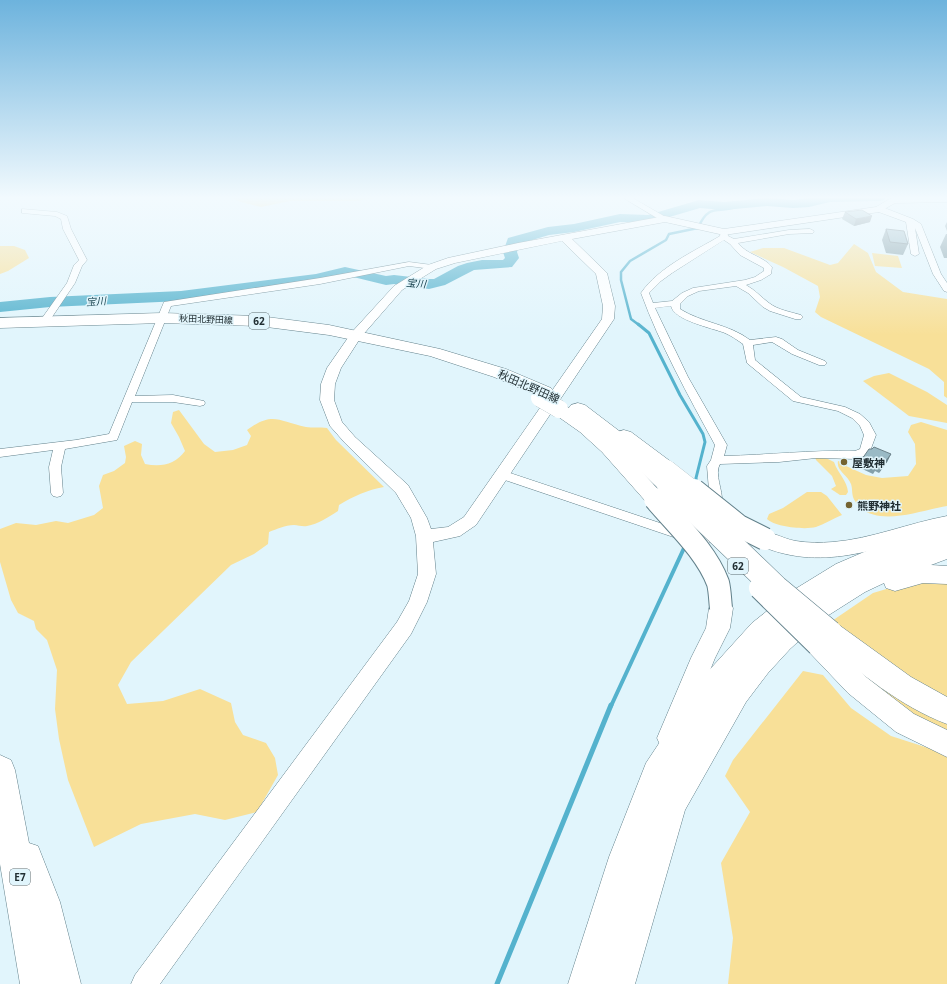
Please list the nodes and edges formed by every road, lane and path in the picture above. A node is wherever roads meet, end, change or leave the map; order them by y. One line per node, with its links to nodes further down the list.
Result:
1 (74, 243): 18 (street)
2 (536, 243): 9 (street)
3 (569, 243): 29 (street)
4 (718, 243): 15 (street)
5 (732, 243): 11 (street)
6 (913, 243): 8 (street)
7 (925, 243): 12 (street)
8 (915, 254)
9 (432, 267): 13 (street); 20 (street)
10 (256, 282): 13 (street)
11 (737, 283): 14 (street); 16 (street)
12 (947, 289)
13 (261, 290): 17 (street)
14 (675, 304): 15 (street); 21 (street)
15 (649, 306): 28 (street)
16 (798, 317)
17 (162, 318): 18 (main road, 秋田北野田線 / 62); 20 (main road, 秋田北野田線 / 62); 23 (street)
18 (45, 321): 19 (main road, 秋田北野田線 / 62)
19 (0, 323)
20 (356, 335): 25 (main road, 秋田北野田線 / 62, bridge); 34 (street)
21 (748, 342): 22 (street); 28 (street)
22 (822, 363)
23 (128, 399): 24 (street); 26 (street)
24 (200, 404)
25 (567, 407): 30 (highway)
26 (60, 445): 27 (street); 31 (street)
27 (0, 453)
28 (717, 460): 29 (street)
29 (503, 475): 34 (street)
30 (661, 484): 32 (main road, bridge); 38 (highway, bridge); 42 (main road, bridge)
31 (57, 493)
32 (947, 524)
33 (947, 535): 42 (highway)
34 (424, 536): 46 (street)
35 (947, 550): 37 (highway)
36 (947, 576): 37 (highway)
37 (815, 611): 48 (highway)
38 (824, 639): 39 (highway); 40 (main road)
39 (947, 711)
40 (947, 744)
41 (0, 770): 43 (highway, E7)
42 (657, 773): 47 (highway)
43 (8, 810): 44 (highway, E7); 45 (highway)
44 (38, 984)
45 (63, 984)
46 (144, 984)
47 (586, 984)
48 (618, 984)

